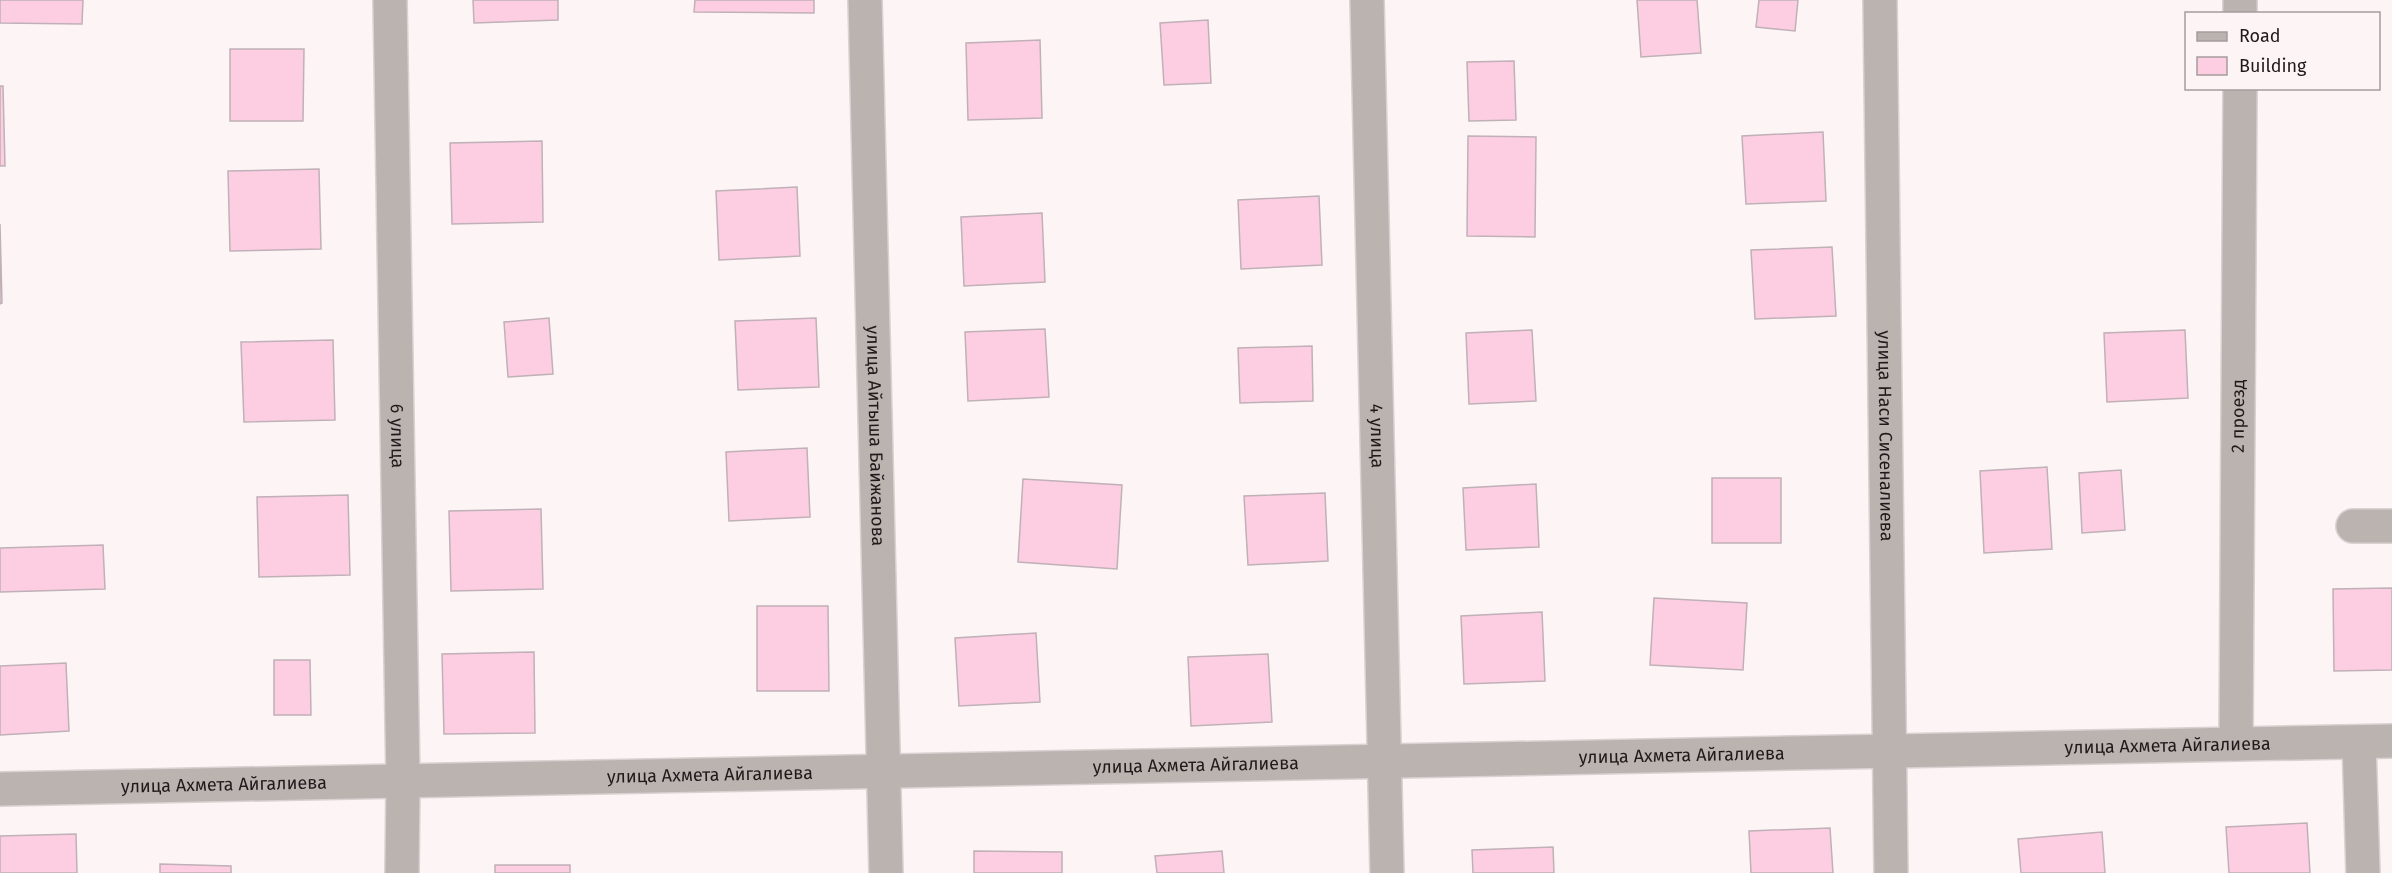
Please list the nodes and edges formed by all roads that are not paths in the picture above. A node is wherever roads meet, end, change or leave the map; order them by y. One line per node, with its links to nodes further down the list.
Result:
1 (390, 0): 14 (street, 6 улица)
2 (865, 0): 13 (street, улица Айтыша Байжанова)
3 (1367, 0): 12 (street, 4 улица)
4 (1880, 0): 11 (street, улица Наси Сисеналиева)
5 (2240, 90): 10 (street, 2 проезд)
6 (2353, 526): 7 (street)
7 (2392, 526)
8 (2359, 741): 9 (street, улица Ахмета Айгалиева); 10 (street, улица Ахмета Айгалиева); 20 (street)
9 (2392, 741)
10 (2236, 744): 11 (street, улица Ахмета Айгалиева)
11 (1890, 751): 12 (street, улица Ахмета Айгалиева); 19 (street, улица Наси Сисеналиева)
12 (1385, 761): 13 (street, улица Ахмета Айгалиева); 18 (street, 4 улица)
13 (885, 771): 14 (street, улица Ахмета Айгалиева); 17 (street, улица Айтыша Байжанова)
14 (403, 781): 15 (street, улица Ахмета Айгалиева); 16 (street, 6 улица)
15 (0, 789)
16 (402, 873)
17 (886, 873)
18 (1387, 873)
19 (1891, 873)
20 (2363, 873)

